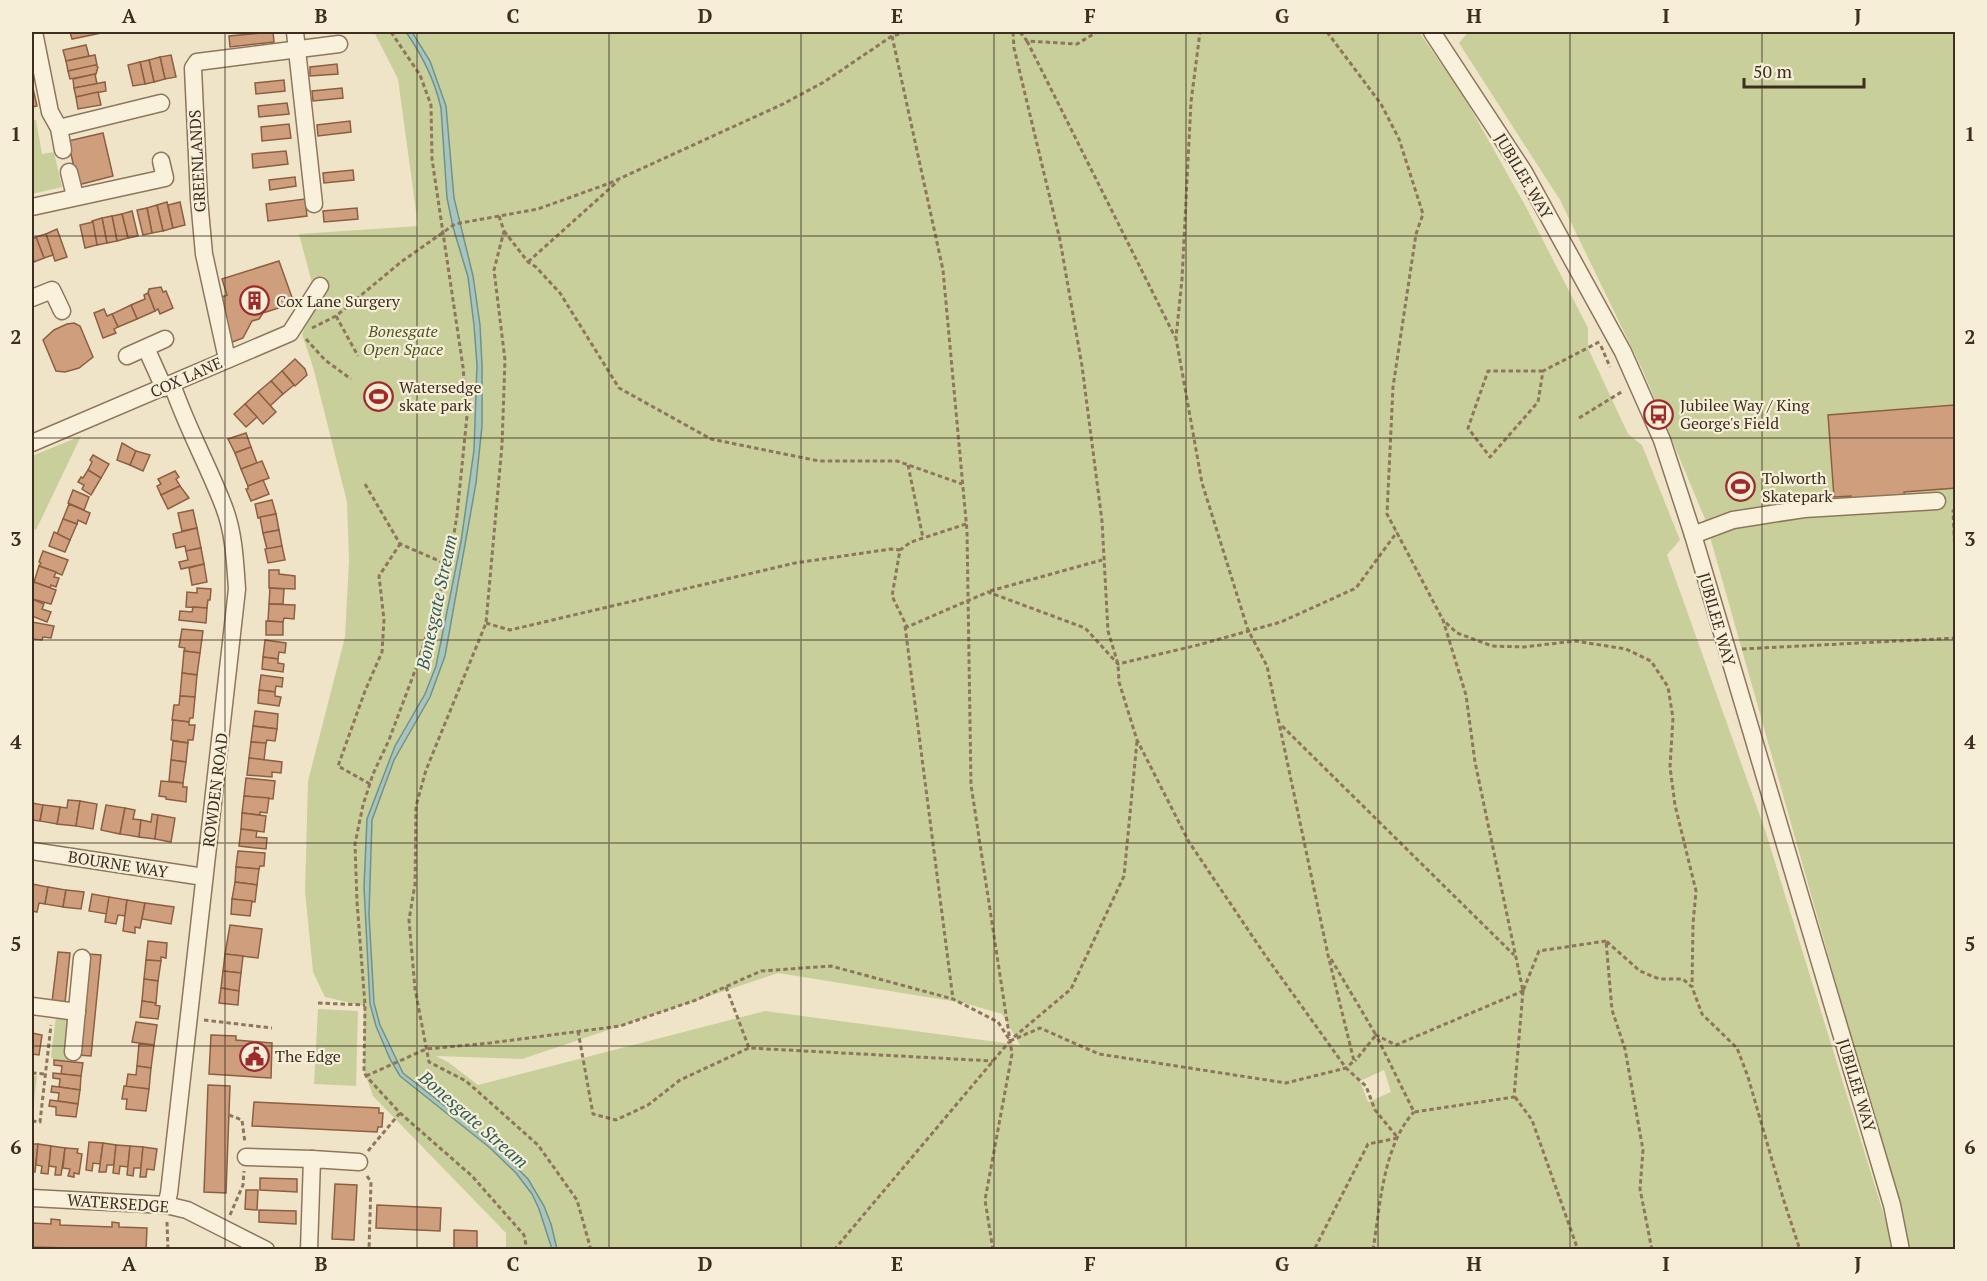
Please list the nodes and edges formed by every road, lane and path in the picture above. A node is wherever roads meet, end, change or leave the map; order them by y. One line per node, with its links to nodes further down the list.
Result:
1 (34, 32): 16 (street)
2 (295, 32): 14 (street)
3 (392, 32): 25 (path)
4 (906, 32): 11 (path)
5 (1013, 32): 57 (path)
6 (1020, 32): 12 (path)
7 (1097, 32): 12 (path)
8 (1200, 32): 33 (path)
9 (1327, 32): 52 (path)
10 (1432, 32): 53 (street, JUBILEE WAY)
11 (892, 36): 20 (path); 48 (path)
12 (1027, 41): 33 (path)
13 (339, 44): 14 (street, GREENLANDS)
14 (297, 49): 22 (street); 39 (street, GREENLANDS)
15 (161, 104): 16 (street)
16 (59, 128): 17 (street)
17 (63, 150)
18 (163, 170): 21 (street)
19 (69, 172): 21 (street)
20 (622, 178): 24 (path); 27 (path)
21 (75, 196): 23 (street)
22 (314, 204)
23 (32, 207)
24 (499, 216): 25 (path); 26 (path)
25 (444, 231): 31 (path); 58 (path)
26 (504, 231): 27 (path); 64 (path)
27 (528, 262): 46 (path)
28 (320, 286): 32 (street)
29 (32, 298): 30 (street)
30 (62, 311)
31 (336, 316): 32 (path); 38 (path)
32 (290, 333): 39 (street, COX LANE); 41 (path)
33 (1176, 338): 65 (path)
34 (165, 339): 36 (street)
35 (1603, 340): 40 (path)
36 (146, 348): 37 (street); 42 (street, ROWDEN ROAD)
37 (127, 356)
38 (358, 356)
39 (227, 359): 42 (street, COX LANE)
40 (1543, 371): 40 (path)
41 (351, 379)
42 (168, 386): 45 (street, COX LANE); 73 (street, ROWDEN ROAD)
43 (1623, 391): 44 (path)
44 (1579, 418)
45 (32, 443)
46 (908, 465): 48 (path); 54 (path)
47 (365, 483): 55 (path)
48 (963, 484): 51 (path)
49 (1936, 501): 53 (street)
50 (1956, 510): 59 (path)
51 (966, 524): 54 (path); 61 (path)
52 (1397, 532): 62 (path); 65 (path)
53 (1693, 535): 67 (street, JUBILEE WAY)
54 (923, 538): 56 (path)
55 (400, 544): 58 (path); 71 (path)
56 (900, 550): 63 (path); 64 (path)
57 (1102, 560): 60 (path); 68 (path)
58 (448, 565): 71 (path)
59 (1956, 575)
60 (988, 592): 61 (path); 68 (path)
61 (968, 601): 63 (path); 91 (path)
62 (1443, 620): 76 (path); 79 (path)
63 (904, 622): 81 (path)
64 (486, 623): 93 (path)
65 (1248, 630): 68 (path); 69 (path)
66 (1956, 638): 67 (path)
67 (1726, 650): 125 (street, JUBILEE WAY)
68 (1118, 664): 70 (path)
69 (1280, 724): 75 (path); 76 (path)
70 (1137, 740): 91 (path); 97 (path)
71 (370, 784): 83 (path)
72 (32, 851): 73 (street, BOURNE WAY)
73 (204, 877): 87 (street, ROWDEN ROAD)
74 (1606, 941): 79 (path); 80 (path); 123 (path)
75 (1328, 955): 90 (path); 96 (path)
76 (1516, 956): 80 (path)
77 (82, 958): 86 (street)
78 (726, 987): 81 (path); 89 (path); 92 (path)
79 (1692, 987): 124 (path)
80 (1523, 991): 90 (path); 101 (path)
81 (953, 999): 91 (path)
82 (318, 1003): 83 (path)
83 (365, 1005): 100 (path)
84 (32, 1006): 85 (street)
85 (54, 1008): 86 (street); 99 (path)
86 (76, 1012): 94 (street)
87 (188, 1018): 88 (path); 110 (street, ROWDEN ROAD)
88 (272, 1028)
89 (578, 1031): 92 (path); 93 (path)
90 (1376, 1035): 96 (path); 102 (path)
91 (1010, 1041): 95 (path); 97 (path); 119 (path)
92 (749, 1048): 95 (path)
93 (426, 1049): 100 (path); 117 (path)
94 (73, 1052)
95 (993, 1061): 118 (path)
96 (1354, 1061): 97 (path)
97 (1346, 1068): 105 (path)
98 (32, 1073): 99 (path)
99 (45, 1074): 104 (path)
100 (366, 1076): 103 (path)
101 (1514, 1097): 102 (path); 122 (path)
102 (1414, 1112): 105 (path)
103 (400, 1113): 108 (path); 116 (path)
104 (32, 1121)
105 (1398, 1138): 120 (path); 121 (path)
106 (246, 1157): 107 (street)
107 (312, 1159): 108 (street); 114 (street)
108 (359, 1162): 115 (path)
109 (32, 1198): 110 (street, WATERSEDGE)
110 (166, 1205): 111 (street, WATERSEDGE); 112 (path)
111 (242, 1244): 113 (street, WATERSEDGE)
112 (168, 1250)
113 (267, 1250)
114 (309, 1250)
115 (369, 1250)
116 (527, 1250)
117 (591, 1250)
118 (834, 1250)
119 (993, 1250)
120 (1314, 1250)
121 (1373, 1250)
122 (1578, 1250)
123 (1652, 1250)
124 (1800, 1250)
125 (1901, 1250)

